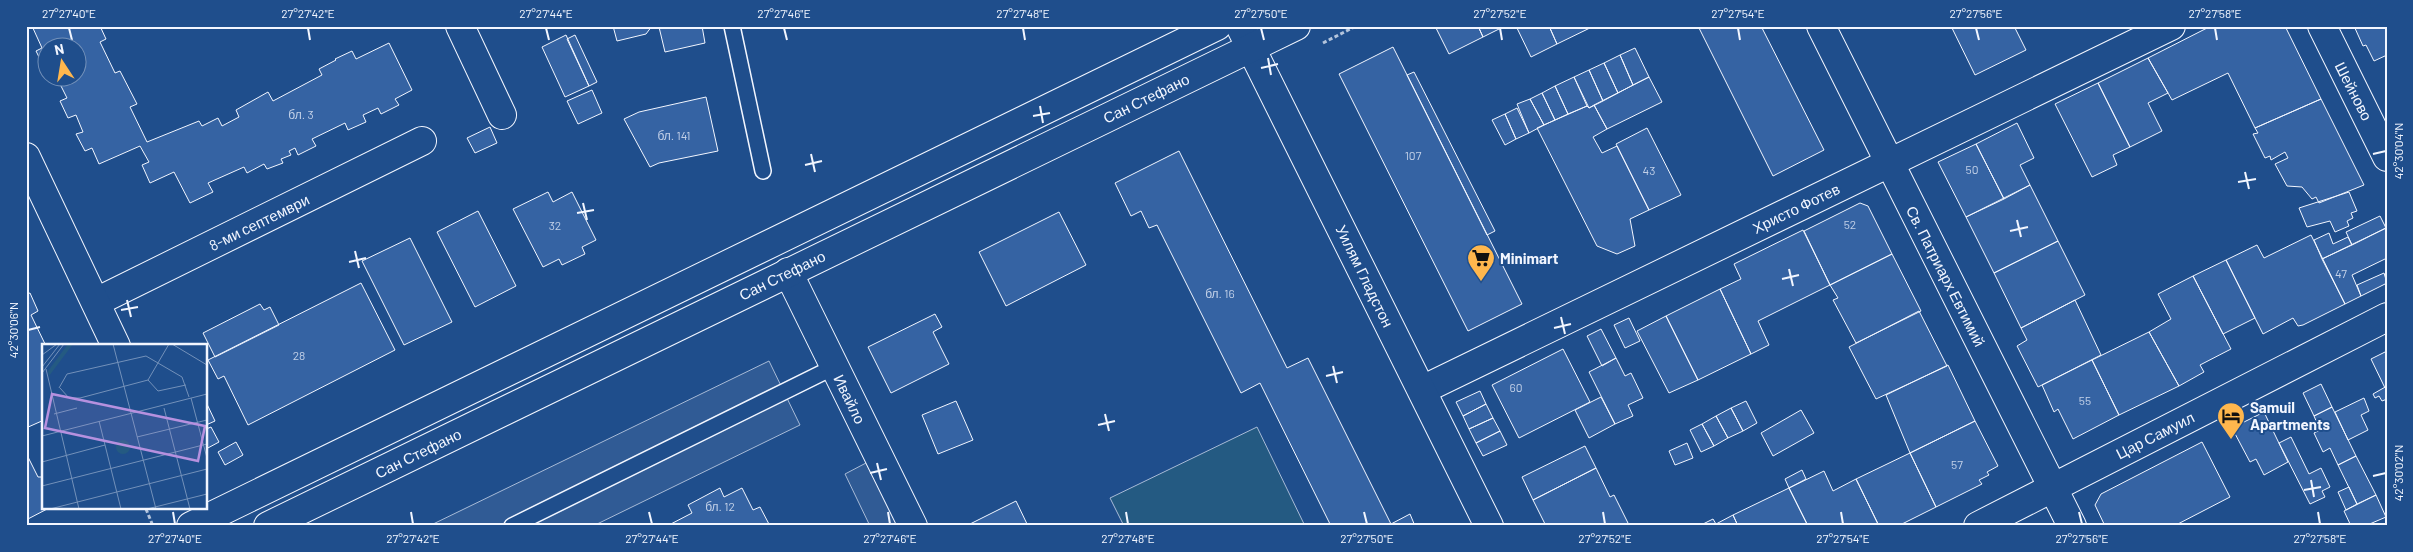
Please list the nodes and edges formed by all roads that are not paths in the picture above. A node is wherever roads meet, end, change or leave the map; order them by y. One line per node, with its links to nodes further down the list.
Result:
1 (460, 26): 9 (street)
2 (732, 26): 14 (lane)
3 (1217, 26): 23 (street)
4 (1296, 26): 8 (street, Сан Стефано)
5 (1821, 26): 13 (street, Св. Патриарх Евтимий)
6 (2171, 26): 13 (street, Христо Фотев)
7 (2322, 26): 12 (street, Шейново)
8 (1246, 37): 16 (street, Сан Стефано); 21 (street, Уилям Гладстон)
9 (502, 115)
10 (422, 141): 17 (street, 8-ми септември)
11 (26, 157): 15 (street)
12 (2387, 157)
13 (1889, 163): 21 (street, Христо Фотев); 22 (street, Св. Патриарх Евтимий)
14 (763, 171)
15 (33, 187): 17 (street)
16 (788, 272): 20 (street, Ивайло); 24 (street, Сан Стефано)
17 (96, 302): 19 (street)
18 (2387, 317): 22 (street, Цар Самуил)
19 (115, 344)
20 (834, 366): 25 (lane); 26 (street, Ивайло)
21 (1422, 390): 27 (street, Уилям Гладстон)
22 (2052, 487): 28 (street, Цар Самуил); 29 (street, Св. Патриарх Евтимий)
23 (196, 520)
24 (268, 526)
25 (512, 526)
26 (913, 526)
27 (1490, 526)
28 (1978, 526)
29 (2072, 526)

